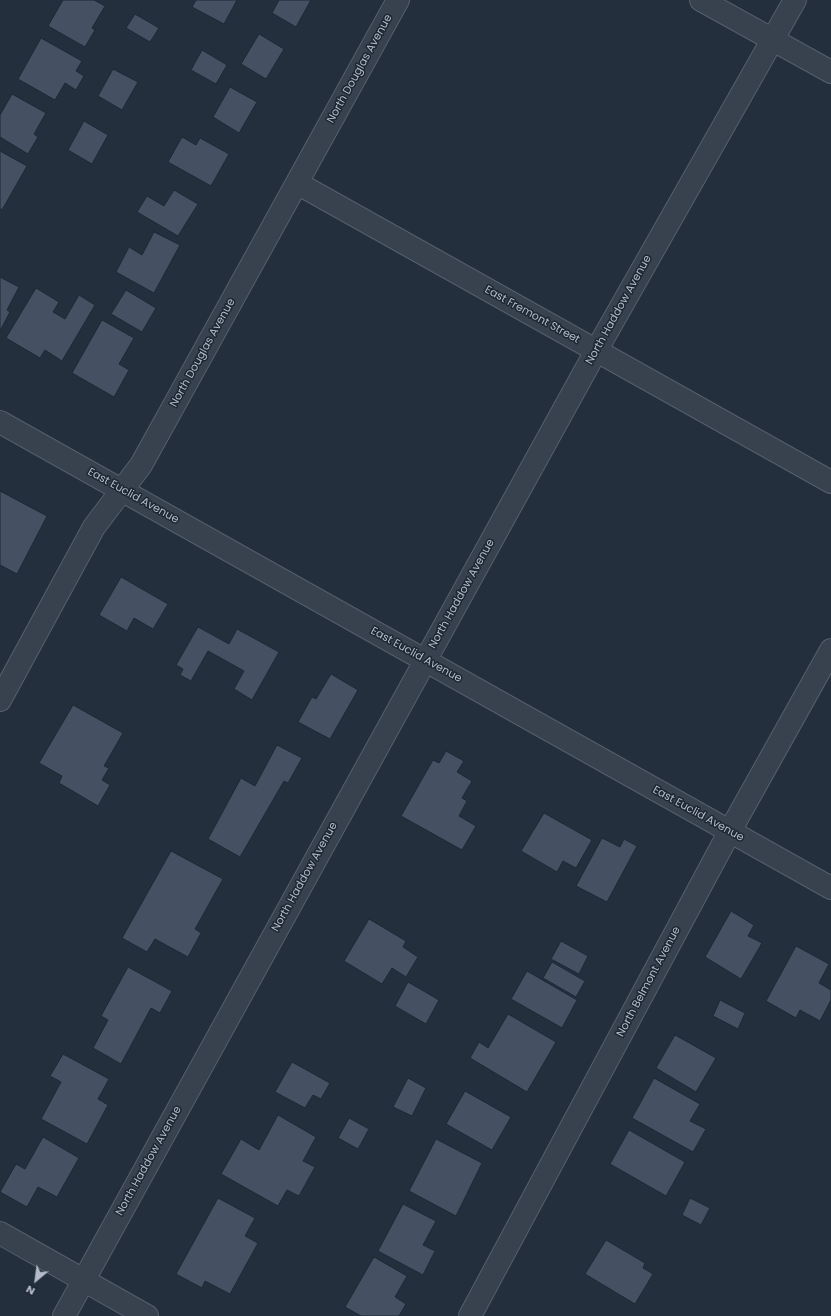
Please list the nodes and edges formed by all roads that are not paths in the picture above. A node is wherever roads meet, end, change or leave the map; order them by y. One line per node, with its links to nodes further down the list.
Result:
1 (398, 0): 6 (street, North Douglas Avenue)
2 (701, 0): 4 (street)
3 (795, 0): 4 (street, North Haddow Avenue)
4 (772, 40): 5 (street); 7 (street, North Haddow Avenue)
5 (831, 72)
6 (297, 183): 7 (street, East Fremont Street); 10 (street, North Douglas Avenue)
7 (596, 351): 9 (street, East Fremont Street); 12 (street, North Haddow Avenue)
8 (0, 422): 10 (street, East Euclid Avenue)
9 (831, 482)
10 (122, 490): 12 (street, East Euclid Avenue); 13 (street, North Douglas Avenue)
11 (831, 650): 14 (street, North Belmont Avenue)
12 (425, 660): 14 (street, East Euclid Avenue); 17 (street, North Haddow Avenue)
13 (0, 700)
14 (730, 831): 15 (street, East Euclid Avenue); 20 (street, North Belmont Avenue)
15 (831, 888)
16 (0, 1233): 17 (street)
17 (83, 1280): 18 (street, North Haddow Avenue); 19 (street)
18 (64, 1316)
19 (147, 1316)
20 (470, 1316)

